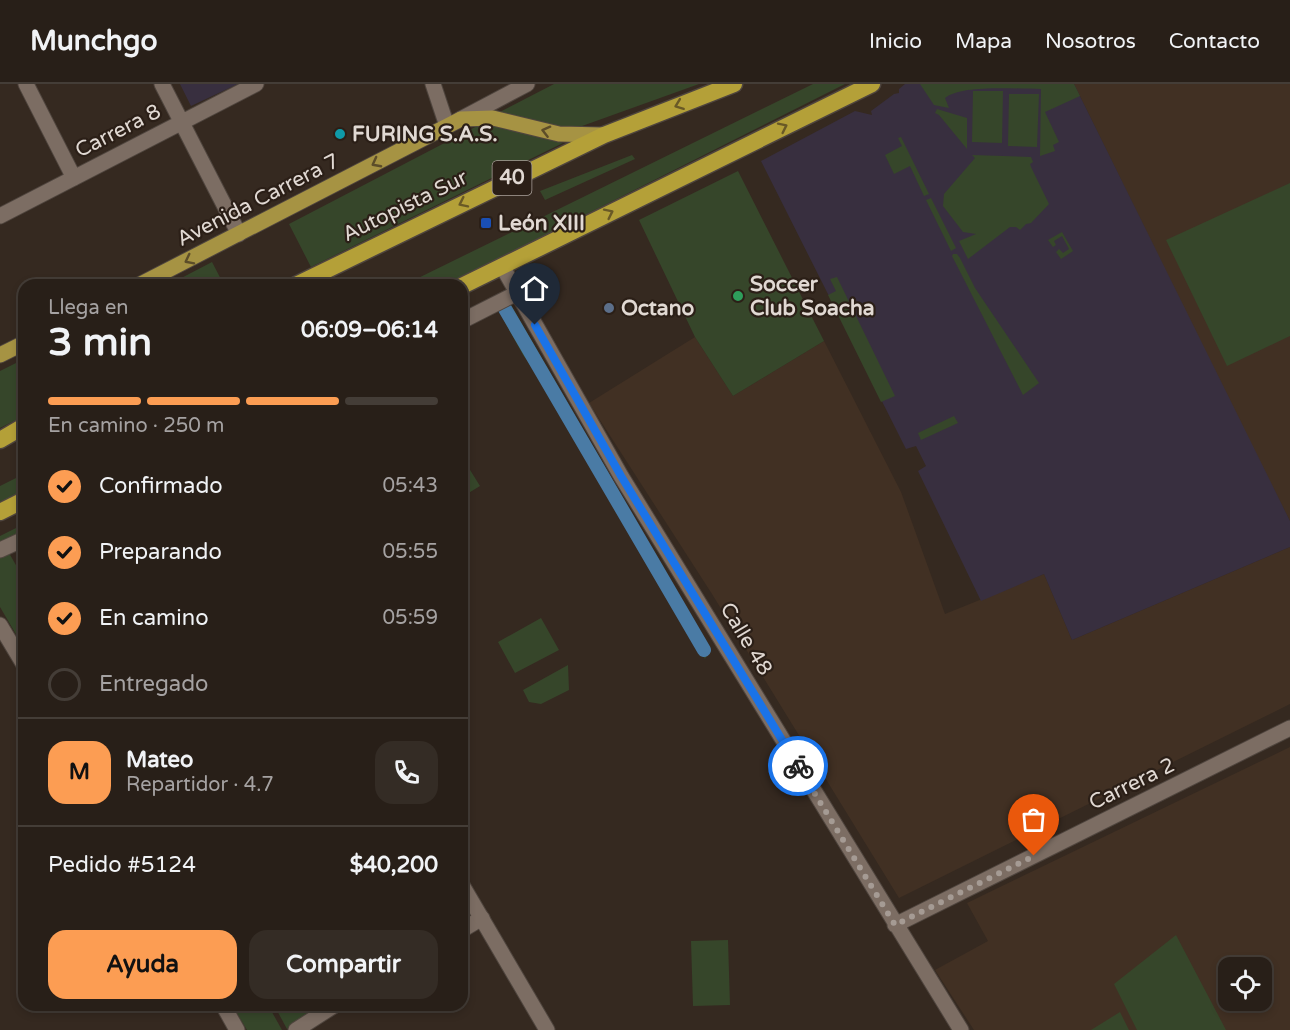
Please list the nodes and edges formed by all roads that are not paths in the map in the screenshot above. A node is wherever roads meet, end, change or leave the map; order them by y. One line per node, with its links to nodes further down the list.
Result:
1 (26, 84): 12 (street)
2 (162, 84): 9 (street)
3 (256, 84): 9 (street, Carrera 8)
4 (433, 84): 10 (street)
5 (527, 84): 8 (street, Avenida Carrera 7)
6 (734, 84): 11 (highway, Autopista Sur / 40, one-way to 11)
7 (872, 84): 15 (highway, one-way to 7)
8 (461, 118): 10 (main road, Avenida Carrera 7); 11 (main road, Avenida Carrera 7, one-way to 8)
9 (182, 122): 12 (street, Carrera 8); 14 (street)
10 (447, 126): 14 (main road, Avenida Carrera 7, one-way to 14)
11 (604, 135): 17 (highway, Autopista Sur / 40, one-way to 17)
12 (74, 178): 13 (street, Carrera 8)
13 (0, 216)
14 (239, 234): 16 (main road, Avenida Carrera 7, one-way to 16)
15 (502, 266): 18 (highway); 19 (street, Calle 48)
16 (150, 279)
17 (308, 279)
18 (468, 283)
19 (517, 293): 20 (street); 34 (street, Calle 48)
20 (468, 318)
21 (18, 346): 22 (main road)
22 (0, 355)
23 (18, 430): 24 (highway)
24 (0, 440)
25 (18, 503): 26 (highway)
26 (0, 512)
27 (18, 542): 28 (street)
28 (0, 550)
29 (0, 625): 30 (street)
30 (18, 655)
31 (1290, 728): 34 (street, Carrera 2)
32 (468, 895): 33 (street)
33 (482, 918): 35 (street); 40 (street)
34 (895, 925): 41 (street, Calle 48)
35 (468, 926)
36 (226, 1011): 38 (street)
37 (326, 1011): 39 (street)
38 (237, 1030)
39 (296, 1030)
40 (547, 1030)
41 (961, 1030)

